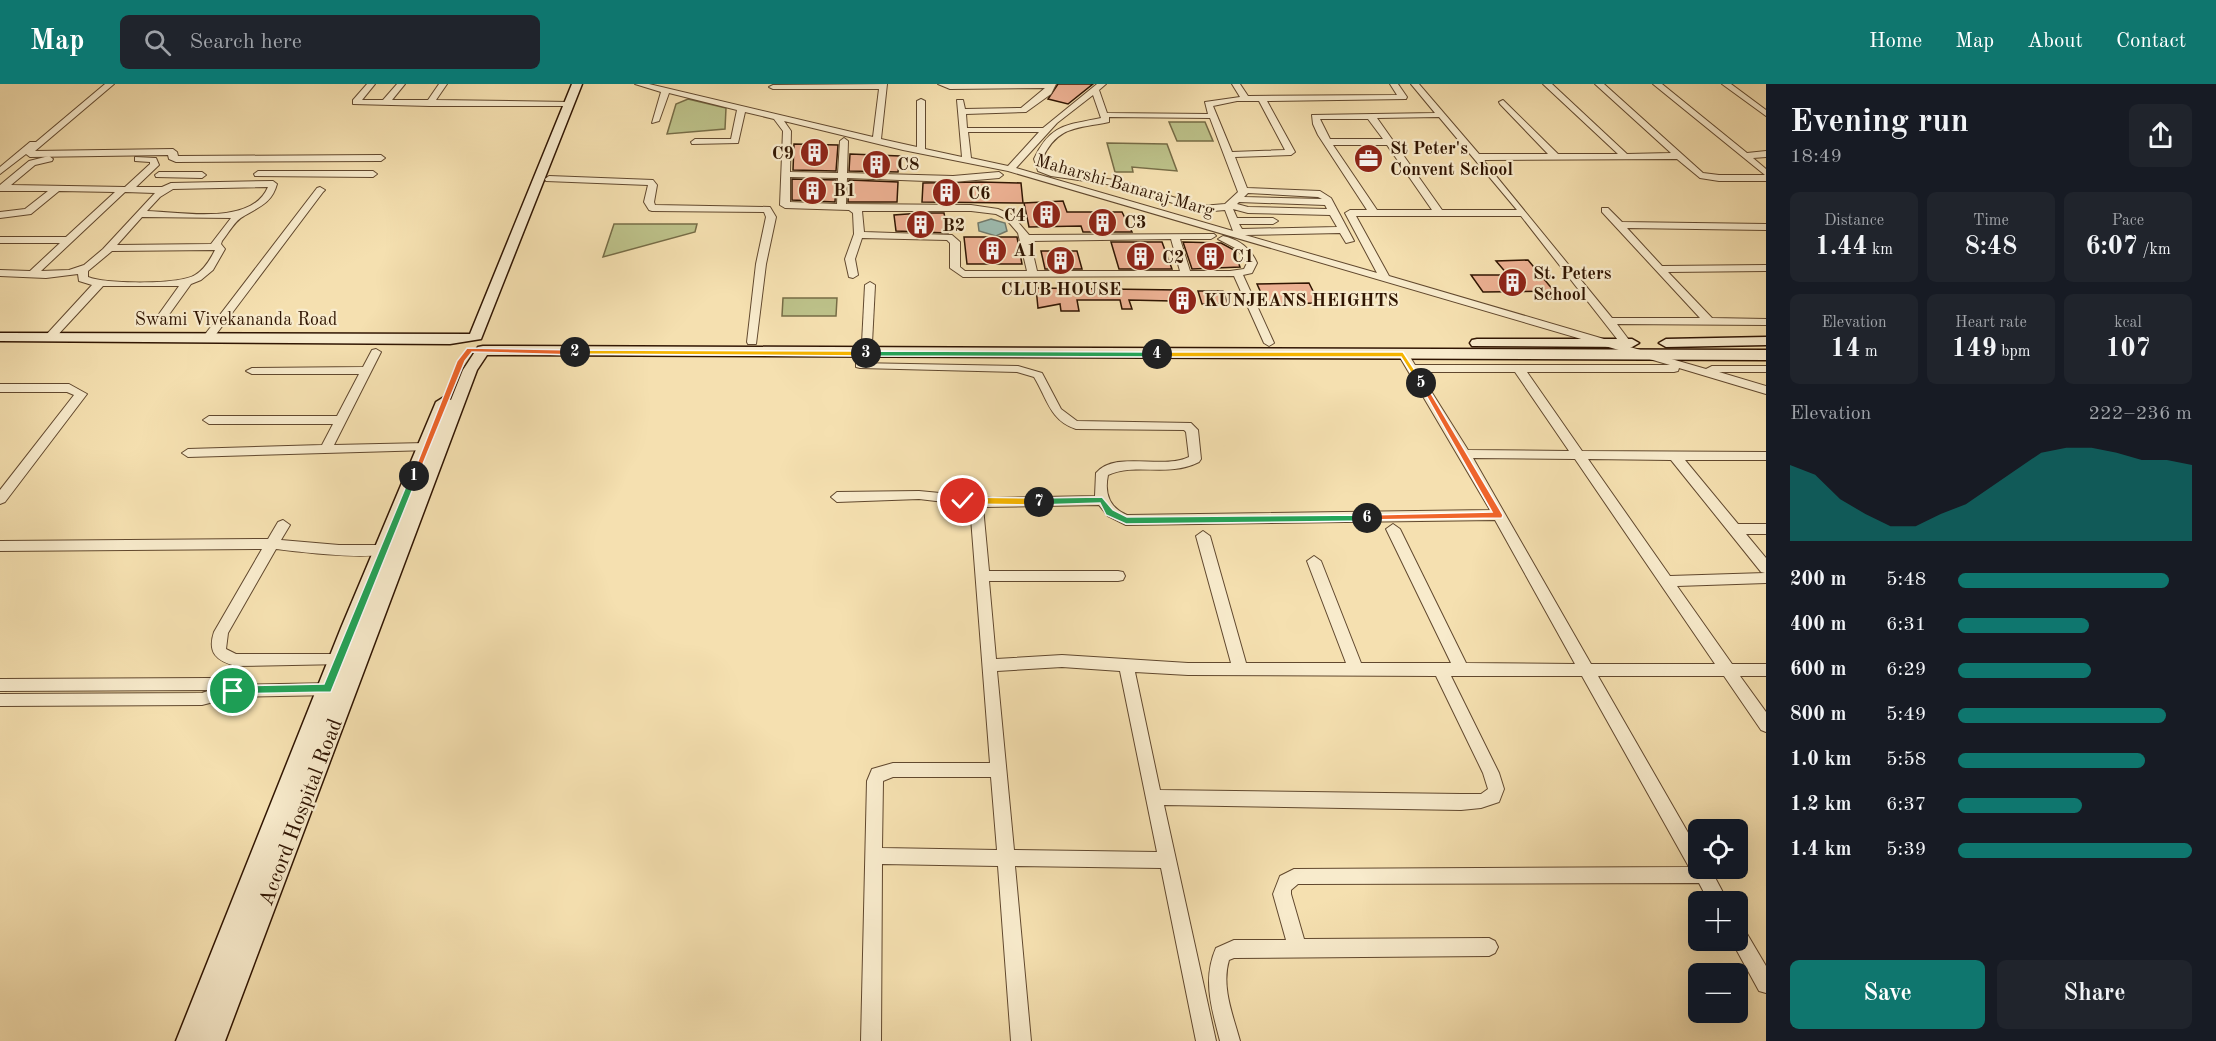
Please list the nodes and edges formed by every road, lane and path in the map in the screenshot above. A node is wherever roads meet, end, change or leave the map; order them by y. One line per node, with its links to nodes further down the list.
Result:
1 (105, 84): 61 (street)
2 (110, 84): 52 (street)
3 (371, 84): 29 (street)
4 (401, 84): 29 (street)
5 (443, 84): 30 (street)
6 (577, 84): 31 (street)
7 (586, 84): 71 (street)
8 (639, 84): 22 (street, Maharshi Banaraj Marg)
9 (942, 84): 18 (street)
10 (1102, 84): 23 (street)
11 (1236, 84): 25 (street)
12 (1394, 84): 24 (street)
13 (1415, 84): 38 (street)
14 (1547, 84): 54 (street)
15 (1599, 84): 55 (street)
16 (1658, 84): 56 (street)
17 (1726, 84): 36 (street)
18 (998, 85): 19 (street)
19 (1051, 85): 34 (street)
20 (882, 86): 21 (street); 45 (street)
21 (773, 87)
22 (666, 90): 32 (street, Maharshi Banaraj Marg); 40 (street)
23 (1095, 91): 33 (street); 43 (street)
24 (1261, 98): 25 (street); 51 (street)
25 (1246, 99): 35 (street)
26 (921, 101): 49 (street)
27 (960, 102): 34 (street)
28 (1503, 102): 53 (street)
29 (385, 103): 30 (street)
30 (430, 104): 31 (street)
31 (568, 104): 124 (street)
32 (742, 107): 39 (street, Maharshi Banaraj Marg); 46 (street)
33 (1104, 111): 35 (street); 80 (street)
34 (961, 112): 42 (street)
35 (1210, 112): 51 (street)
36 (1766, 114)
37 (1370, 115): 38 (street); 47 (street); 48 (street)
38 (1442, 115): 57 (street)
39 (777, 117): 41 (street); 45 (street, Maharshi Banaraj Marg)
40 (655, 121)
41 (787, 129): 44 (street); 66 (street)
42 (963, 130): 43 (street); 59 (street)
43 (1045, 130): 60 (street)
44 (844, 141): 68 (street); 69 (street)
45 (877, 141): 49 (street, Maharshi Banaraj Marg)
46 (695, 142)
47 (1327, 142): 48 (street); 85 (street)
48 (1391, 142): 86 (street)
49 (921, 150): 59 (street, Maharshi Banaraj Marg)
50 (1766, 154): 56 (street)
51 (1230, 155): 78 (street)
52 (179, 156): 58 (street); 67 (street)
53 (1555, 156): 54 (street); 57 (street)
54 (1625, 156): 55 (street)
55 (1679, 156): 70 (street)
56 (1745, 156): 62 (street)
57 (1476, 157): 87 (street)
58 (381, 158)
59 (967, 159): 60 (street, Maharshi Banaraj Marg)
60 (1010, 169): 112 (street, Maharshi Banaraj Marg)
61 (0, 171)
62 (1766, 173)
63 (207, 174): 67 (street)
64 (219, 174): 65 (street)
65 (373, 174)
66 (785, 174): 68 (street); 81 (street)
67 (159, 175): 75 (street)
68 (842, 175): 69 (street); 81 (street)
69 (999, 175): 95 (street)
70 (1766, 178)
71 (549, 179): 124 (street); 125 (street)
72 (1, 188): 73 (street); 74 (street)
73 (56, 189): 74 (street); 90 (street)
74 (125, 189): 75 (street); 99 (street)
75 (144, 190): 76 (street)
76 (164, 190): 88 (street); 89 (street)
77 (320, 190): 122 (street)
78 (1243, 190): 79 (street); 80 (street)
79 (1327, 202): 80 (street); 84 (street)
80 (1232, 204): 84 (street); 92 (street)
81 (841, 206): 82 (street)
82 (854, 208): 94 (street); 97 (street)
83 (1605, 210): 91 (street)
84 (1333, 212): 92 (street)
85 (1374, 213): 86 (street); 112 (street)
86 (1439, 213): 87 (street)
87 (1524, 213): 117 (street)
88 (140, 214): 89 (street); 102 (street)
89 (239, 214): 101 (street)
90 (0, 215)
91 (1619, 225): 93 (street); 104 (street)
92 (1341, 226): 100 (street)
93 (1766, 228)
94 (859, 234): 109 (street); 111 (street)
95 (1211, 236): 96 (street); 110 (street)
96 (1175, 237): 97 (street); 108 (street)
97 (1024, 238): 109 (street)
98 (0, 240): 99 (street)
99 (69, 240): 107 (street)
100 (1349, 241)
101 (217, 247): 102 (street); 113 (street)
102 (107, 248): 105 (street)
103 (1766, 268): 104 (street)
104 (1660, 269): 118 (street)
105 (83, 270): 107 (street); 114 (street)
106 (0, 273): 107 (street)
107 (34, 273)
108 (1186, 273): 109 (street); 110 (street)
109 (1033, 274)
110 (1238, 274): 128 (street)
111 (853, 276)
112 (1385, 279): 126 (street, Maharshi Banaraj Marg)
113 (187, 282): 114 (street); 116 (street)
114 (100, 283): 121 (street)
115 (870, 285): 127 (street)
116 (164, 314)
117 (1609, 321): 118 (street); 129 (street)
118 (1709, 322): 119 (street)
119 (1766, 322)
120 (0, 337): 121 (street, Swami Vivekananda Road)
121 (50, 338): 122 (street, Swami Vivekananda Road)
122 (207, 339): 124 (street, Swami Vivekananda Road)
123 (1766, 341): 129 (street)
124 (478, 342): 125 (street); 131 (street); 132 (street); 146 (street); 183 (street, Accord Hospital Road)
125 (752, 342): 127 (street)
126 (1596, 342): 128 (street); 129 (street); 133 (street, Maharshi Banaraj Marg)
127 (867, 343): 128 (street)
128 (1269, 343)
129 (1627, 344)
130 (0, 349): 131 (street)
131 (376, 352): 137 (street)
132 (1403, 354): 133 (street); 136 (street)
133 (1643, 355): 134 (street); 139 (street, Maharshi Banaraj Marg)
134 (1766, 355)
135 (860, 365): 155 (street)
136 (1412, 368): 138 (street); 149 (street)
137 (367, 369): 141 (street); 145 (street)
138 (1519, 369): 139 (street); 151 (street)
139 (1692, 369): 140 (street); 143 (street, Maharshi Banaraj Marg)
140 (1766, 369)
141 (252, 371)
142 (0, 388): 154 (street)
143 (1766, 390)
144 (209, 420): 145 (street)
145 (343, 420): 147 (street)
146 (426, 447): 147 (street); 165 (street)
147 (326, 450): 148 (street)
148 (188, 453)
149 (1464, 454): 151 (street); 157 (street)
150 (1766, 456): 152 (street)
151 (1580, 457): 152 (street); 171 (street)
152 (1676, 457): 160 (street)
153 (837, 498): 156 (street)
154 (0, 499)
155 (1102, 500): 156 (street); 157 (street)
156 (976, 502): 168 (street)
157 (1498, 515): 179 (street)
158 (283, 525): 163 (street)
159 (1393, 529): 178 (street)
160 (1736, 530): 161 (street); 167 (street)
161 (1766, 530)
162 (1203, 536): 175 (street)
163 (272, 544): 164 (street); 165 (street); 172 (street)
164 (0, 546)
165 (384, 550): 172 (street)
166 (1314, 561): 176 (street)
167 (1766, 568)
168 (981, 576): 169 (street); 173 (street)
169 (1118, 576)
170 (1766, 578): 171 (street)
171 (1667, 581): 180 (street)
172 (339, 660): 183 (street)
173 (989, 664): 174 (street); 187 (street)
174 (1126, 666): 175 (street); 188 (street)
175 (1240, 669): 176 (street)
176 (1356, 669): 177 (street)
177 (1441, 670): 178 (street); 188 (street)
178 (1462, 670): 179 (street)
179 (1585, 670): 180 (street); 189 (street)
180 (1729, 670): 181 (street); 186 (street)
181 (1766, 670)
182 (0, 685): 184 (street)
183 (337, 689): 184 (street); 198 (street); 199 (street, Accord Hospital Road)
184 (233, 691): 185 (street)
185 (0, 700)
186 (1766, 725)
187 (997, 770): 190 (street); 191 (street)
188 (1155, 797): 192 (street)
189 (1688, 849)
190 (873, 856): 191 (street); 200 (street)
191 (1004, 857): 192 (street); 201 (street)
192 (1166, 860): 202 (street)
193 (1688, 870): 194 (street)
194 (1297, 948): 195 (street); 203 (street)
195 (1489, 948)
196 (1747, 951): 197 (street)
197 (1766, 984)
198 (189, 1041)
199 (213, 1041)
200 (871, 1041)
201 (1021, 1041)
202 (1206, 1041)
203 (1230, 1041)

